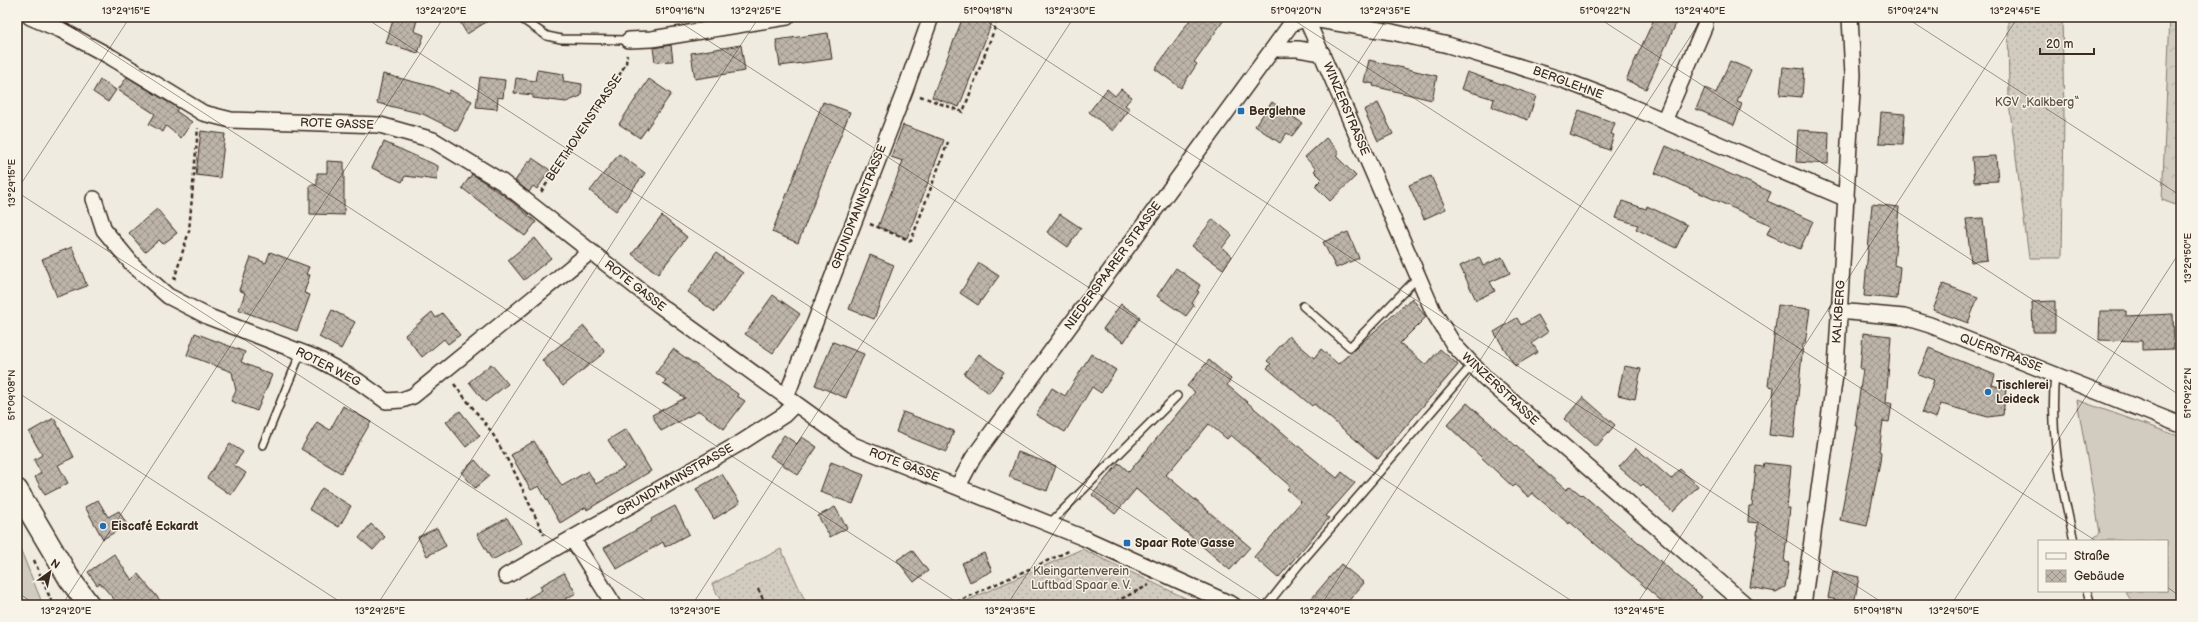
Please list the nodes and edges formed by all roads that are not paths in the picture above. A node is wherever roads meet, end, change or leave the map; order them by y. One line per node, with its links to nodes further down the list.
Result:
1 (30, 17): 14 (street, ROTE GASSE)
2 (787, 17): 8 (street)
3 (1850, 17): 13 (street, KALKBERG)
4 (927, 18): 22 (street, GRUNDMANNSTRASSE)
5 (1306, 18): 9 (street, NIEDERSPAARER STRASSE); 10 (street, WINZERSTRASSE); 11 (street, BERGLEHNE)
6 (522, 19): 8 (lane)
7 (1705, 24): 11 (street)
8 (629, 40)
9 (1274, 49): 10 (street); 25 (street, NIEDERSPAARER STRASSE)
10 (1322, 53): 15 (street, WINZERSTRASSE)
11 (1664, 121): 13 (street, BERGLEHNE)
12 (94, 199): 18 (street, ROTER WEG)
13 (1847, 199): 17 (street, KALKBERG)
14 (590, 252): 18 (street, ROTER WEG); 22 (street, ROTE GASSE)
15 (1418, 277): 16 (lane); 19 (street, WINZERSTRASSE)
16 (1303, 306)
17 (1838, 311): 20 (street, QUERSTRASSE); 37 (street, KALKBERG)
18 (301, 352): 24 (lane)
19 (1472, 365): 35 (lane); 36 (street, WINZERSTRASSE)
20 (2055, 374): 23 (street, QUERSTRASSE); 29 (lane)
21 (1177, 396): 27 (lane)
22 (790, 401): 25 (street, ROTE GASSE); 28 (street, GRUNDMANNSTRASSE)
23 (2181, 425)
24 (263, 445)
25 (958, 486): 27 (street, ROTE GASSE)
26 (17, 490): 32 (main road)
27 (1049, 524): 34 (street, ROTE GASSE)
28 (573, 540): 30 (street, GRUNDMANNSTRASSE); 33 (street)
29 (2074, 540)
30 (506, 576)
31 (2087, 592): 38 (lane)
32 (89, 605)
33 (614, 605)
34 (1233, 605)
35 (1267, 605)
36 (1746, 605)
37 (1802, 605)
38 (2091, 605)

